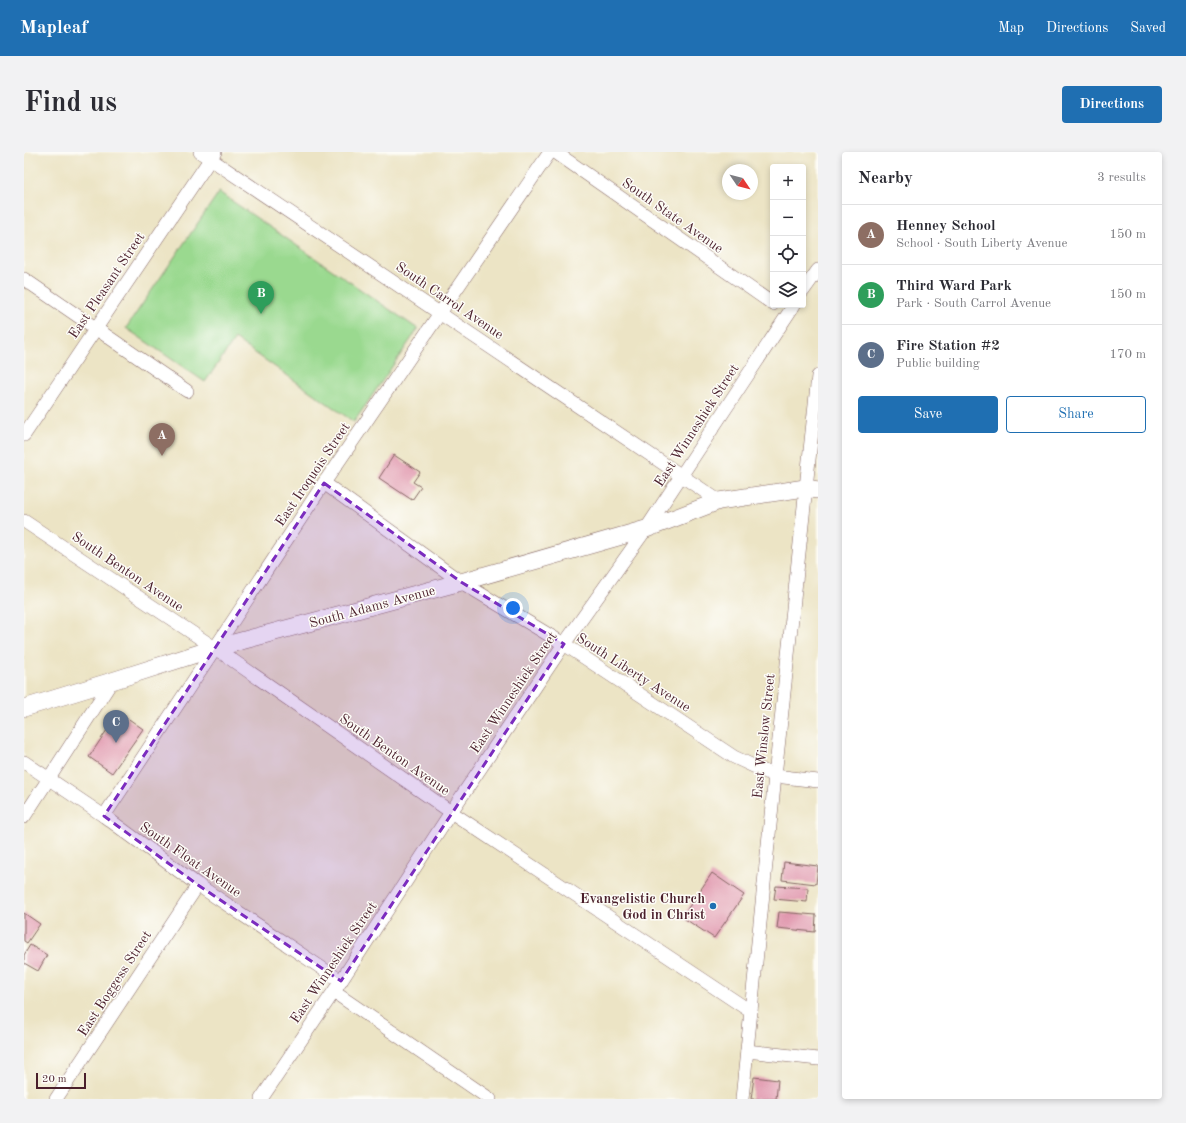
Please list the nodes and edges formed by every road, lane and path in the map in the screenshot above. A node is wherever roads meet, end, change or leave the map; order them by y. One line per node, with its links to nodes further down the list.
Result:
1 (550, 152): 9 (street, East Iroquois Street)
2 (555, 152): 7 (street, South State Avenue)
3 (208, 154): 9 (street, South Carrol Avenue); 10 (street, East Pleasant Street)
4 (818, 270): 6 (street)
5 (24, 279): 10 (street)
6 (806, 288)
7 (770, 301)
8 (791, 309): 14 (street, East Winneshiek Street)
9 (440, 313): 14 (street, South Carrol Avenue); 15 (street, East Iroquois Street)
10 (96, 328): 12 (street); 13 (street, East Pleasant Street)
11 (818, 376): 16 (street, East Winslow Street)
12 (187, 391)
13 (24, 435)
14 (682, 475): 17 (street); 19 (street, East Winneshiek Street)
15 (324, 483): 20 (street, South Liberty Avenue); 22 (street, East Iroquois Street)
16 (812, 489): 17 (street, South Adams Avenue); 26 (street, East Winslow Street)
17 (719, 501): 19 (street, South Adams Avenue)
18 (24, 521): 22 (street, South Benton Avenue)
19 (646, 529): 20 (street, South Adams Avenue); 21 (street, East Winneshiek Street)
20 (461, 582): 21 (street, South Liberty Avenue); 22 (street, South Adams Avenue)
21 (564, 644): 26 (street, South Liberty Avenue); 29 (street, East Winneshiek Street)
22 (215, 648): 23 (street, South Adams Avenue); 29 (street, South Benton Avenue); 30 (street, East Iroquois Street)
23 (112, 681): 24 (street, South Adams Avenue); 27 (street)
24 (24, 708)
25 (24, 762): 27 (street, South Float Avenue)
26 (775, 776): 28 (street, South Liberty Avenue); 34 (street, East Winslow Street)
27 (49, 779): 30 (street, South Float Avenue); 31 (street)
28 (818, 781)
29 (451, 812): 33 (street, East Winneshiek Street); 34 (street, South Benton Avenue)
30 (104, 816): 32 (street, South Float Avenue)
31 (24, 817)
32 (198, 885): 33 (street, South Float Avenue); 37 (street, East Boggess Street)
33 (337, 986): 38 (street, East Winneshiek Street); 39 (street, South Float Avenue)
34 (750, 1011): 35 (street, East Winslow Street)
35 (747, 1051): 36 (street); 40 (street, East Winslow Street)
36 (818, 1059)
37 (56, 1099)
38 (261, 1099)
39 (490, 1099)
40 (742, 1099)

